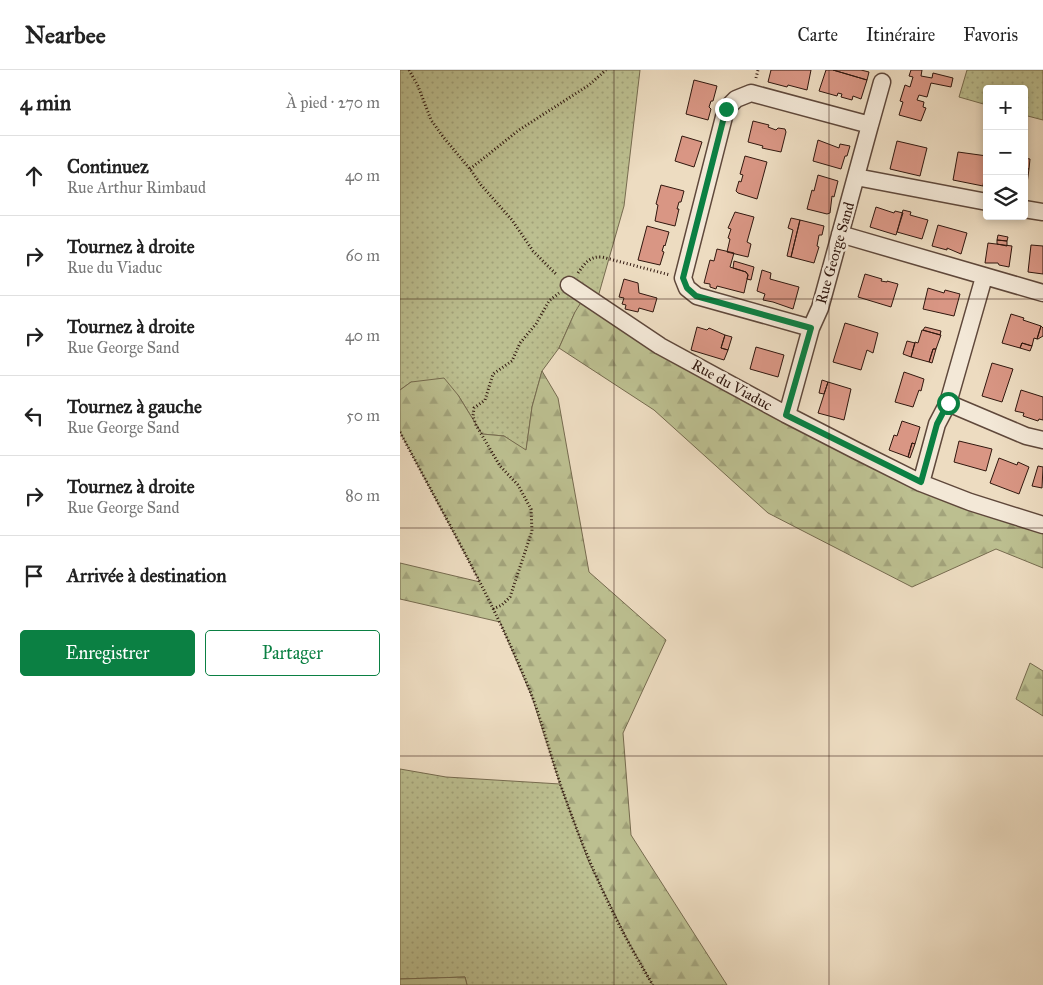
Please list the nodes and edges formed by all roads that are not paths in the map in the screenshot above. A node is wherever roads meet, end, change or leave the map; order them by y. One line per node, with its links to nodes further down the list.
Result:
1 (882, 82): 2 (street, Rue George Sand)
2 (870, 125): 3 (street, Rue George Sand); 11 (street)
3 (856, 177): 4 (street); 7 (street, Rue George Sand)
4 (983, 201)
5 (1028, 210): 6 (street)
6 (1043, 212)
7 (840, 234): 8 (street); 11 (street, Rue George Sand)
8 (984, 277): 10 (street); 12 (street)
9 (569, 285): 13 (street, Rue du Viaduc)
10 (1043, 293)
11 (811, 328): 13 (street, Rue George Sand)
12 (948, 403): 14 (street); 15 (street)
13 (786, 415): 15 (street, Rue du Viaduc)
14 (1043, 440)
15 (921, 482): 16 (street, Rue du Viaduc)
16 (1043, 525)

